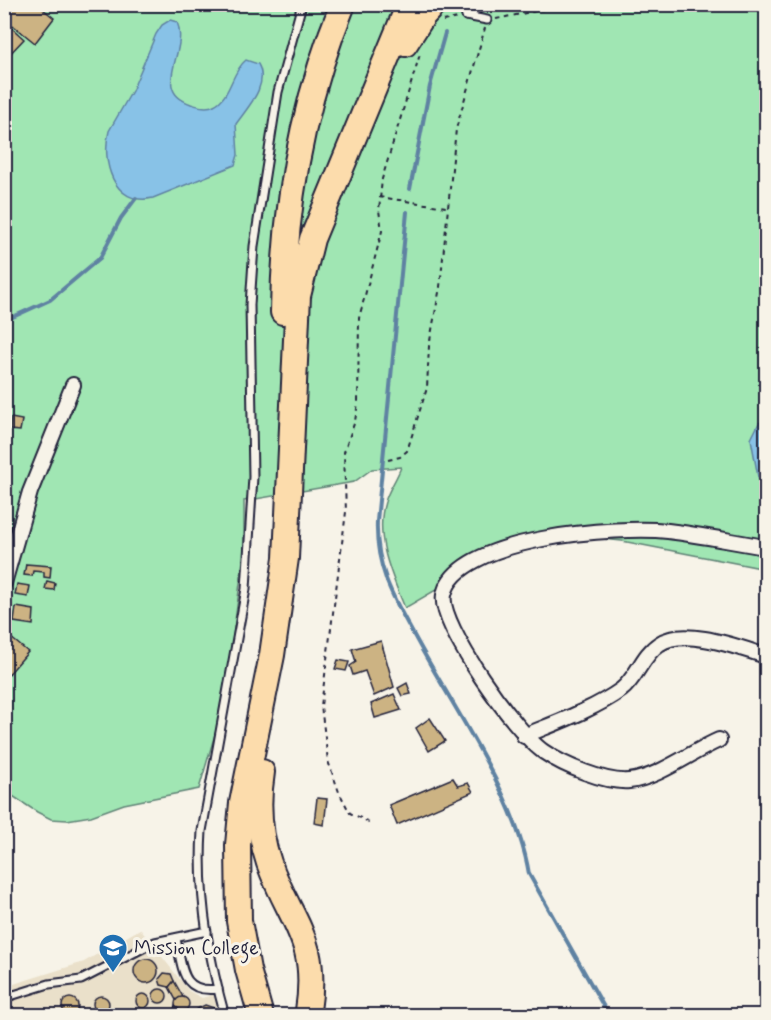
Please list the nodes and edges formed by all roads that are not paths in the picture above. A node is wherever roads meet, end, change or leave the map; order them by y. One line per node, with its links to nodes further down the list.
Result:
1 (302, 4): 16 (lane)
2 (329, 4): 8 (highway)
3 (344, 4): 8 (highway)
4 (409, 4): 8 (highway)
5 (486, 4): 7 (lane)
6 (437, 14): 8 (highway)
7 (487, 20)
8 (288, 368): 13 (highway); 22 (highway)
9 (73, 385): 11 (street)
10 (766, 547): 14 (street)
11 (4, 583)
12 (763, 655): 14 (street)
13 (261, 712): 20 (highway); 23 (highway)
14 (524, 736): 15 (street)
15 (719, 740)
16 (207, 931): 17 (lane); 18 (lane)
17 (176, 939): 18 (lane); 19 (lane)
18 (218, 989): 21 (lane)
19 (4, 998)
20 (307, 1013)
21 (225, 1016)
22 (254, 1016)
23 (261, 1016)

